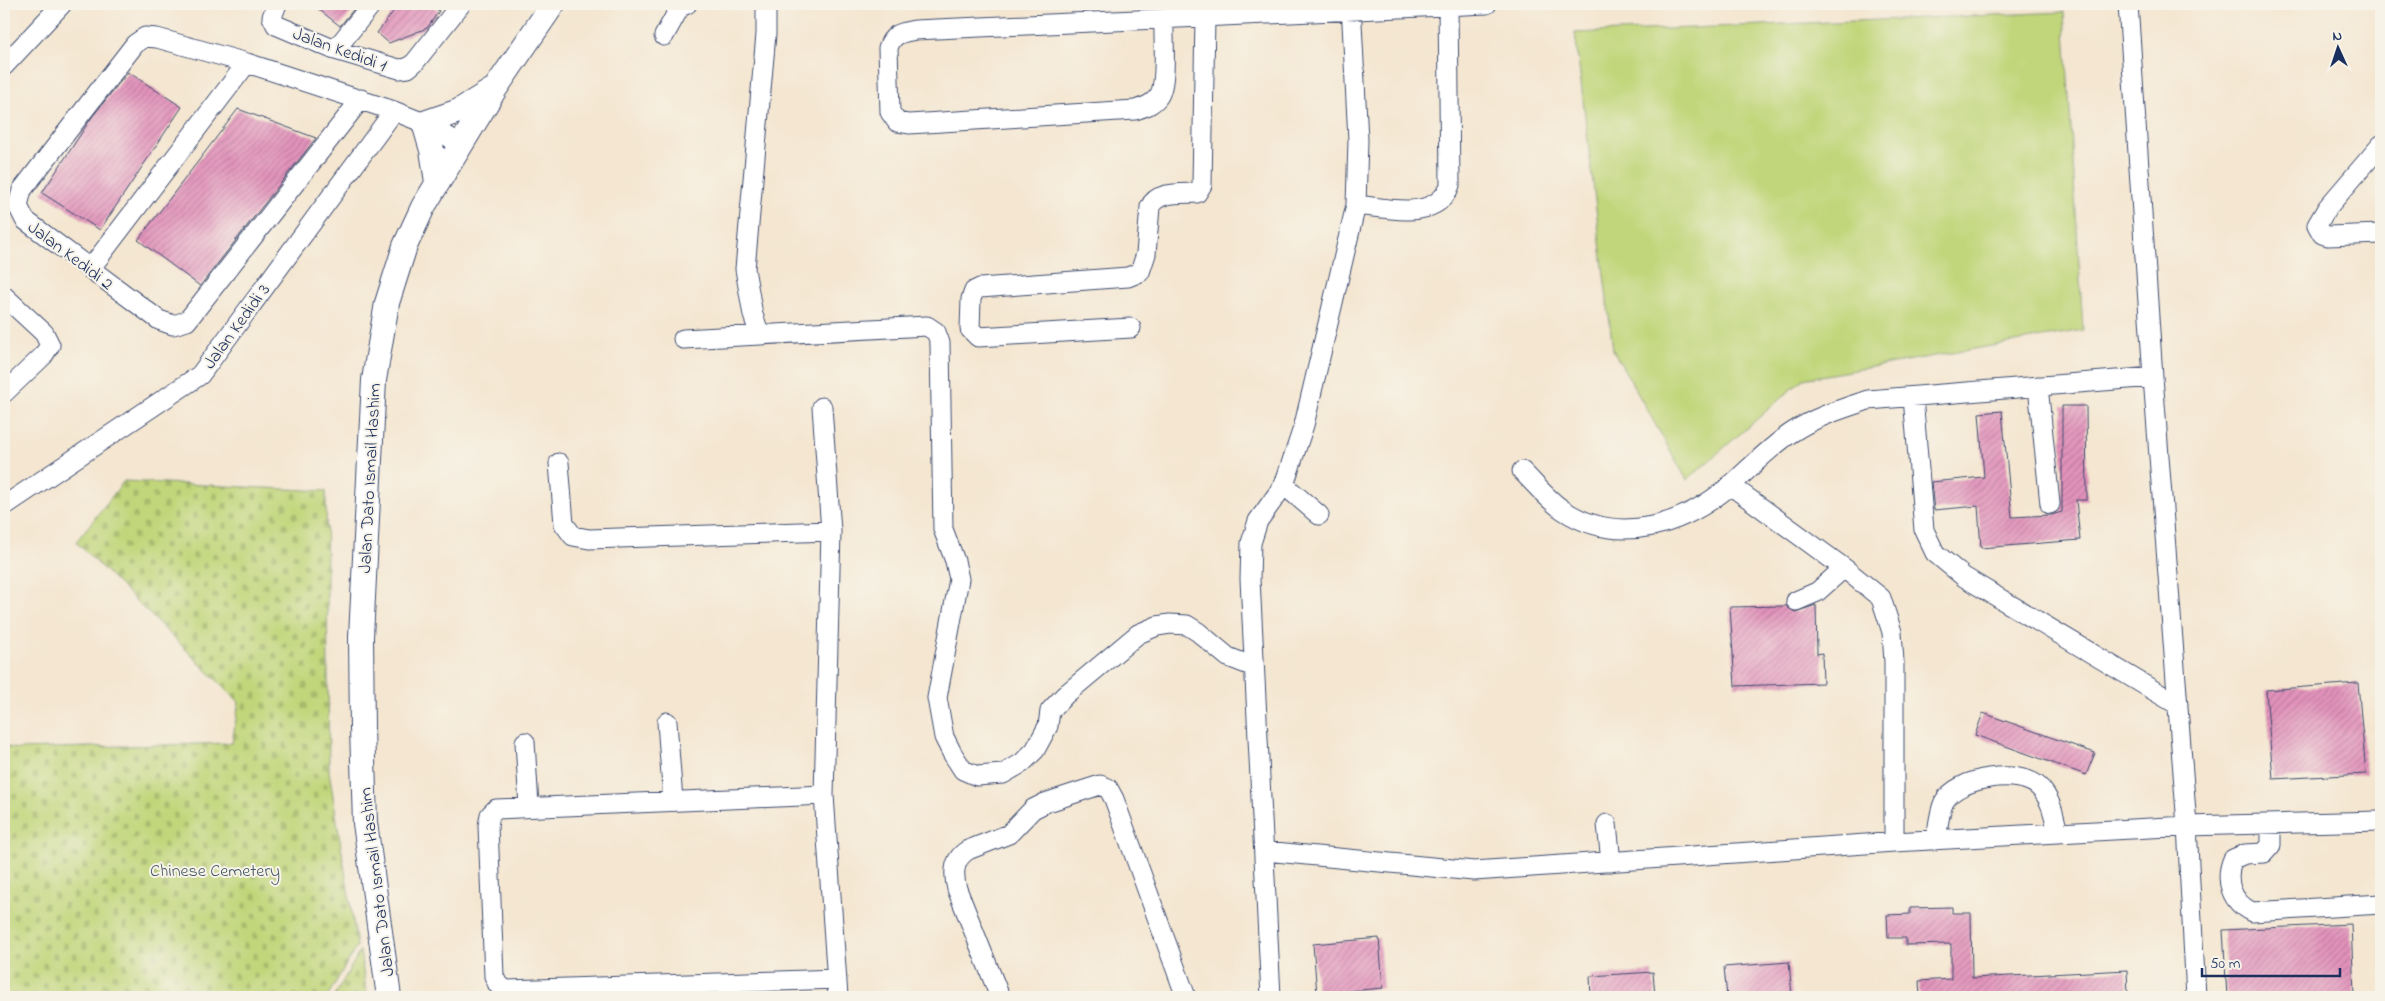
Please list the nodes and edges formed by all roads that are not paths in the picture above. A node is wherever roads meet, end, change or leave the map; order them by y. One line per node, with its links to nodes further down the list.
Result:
1 (62, 4): 17 (street)
2 (276, 4): 15 (street, Jalan Kedidi 1)
3 (372, 4): 15 (street)
4 (461, 4): 15 (street, Jalan Kedidi 1)
5 (553, 4): 18 (main road, Jalan Dato Ismail Hashim)
6 (687, 4): 14 (street)
7 (766, 4): 30 (street)
8 (1487, 4): 10 (street)
9 (2128, 4): 32 (street)
10 (1448, 6): 11 (street); 25 (street)
11 (1351, 7): 12 (street); 25 (street)
12 (1211, 13): 13 (street); 29 (street)
13 (1164, 20): 13 (street)
14 (664, 36)
15 (335, 50)
16 (247, 63): 19 (street, Jalan Kedidi 2); 27 (street); 27 (street, Jalan Kedidi 2)
17 (4, 66)
18 (495, 89): 21 (main road); 22 (main road, Jalan Dato Ismail Hashim)
19 (361, 99): 20 (street, Jalan Kedidi 2); 27 (street, Jalan Kedidi 2)
20 (394, 111): 21 (street, Jalan Kedidi 2); 42 (street, Jalan Kedidi 3)
21 (424, 122): 22 (street, Jalan Kedidi 2); 24 (main road)
22 (460, 144): 24 (main road, Jalan Dato Ismail Hashim)
23 (2381, 145): 26 (street)
24 (437, 182): 65 (main road, Jalan Dato Ismail Hashim)
25 (1356, 205): 39 (street)
26 (2381, 234)
27 (90, 270)
28 (4, 296): 34 (street)
29 (1131, 328)
30 (760, 334): 31 (street); 47 (street)
31 (683, 339)
32 (2153, 377): 33 (street); 48 (street)
33 (2038, 386): 35 (street); 41 (street)
34 (4, 392)
35 (1913, 397): 40 (street); 48 (street)
36 (822, 407): 44 (street)
37 (559, 463): 44 (street)
38 (1522, 471): 40 (street)
39 (1284, 484): 43 (street); 47 (street)
40 (1730, 485): 45 (street)
41 (2050, 504)
42 (4, 506)
43 (1319, 515)
44 (831, 530): 51 (street)
45 (1844, 568): 46 (street); 60 (street)
46 (1796, 601)
47 (1254, 667): 61 (street)
48 (2178, 705): 57 (street)
49 (668, 722): 52 (street)
50 (525, 742): 53 (street)
51 (824, 795): 52 (street); 64 (street)
52 (673, 801): 53 (street)
53 (529, 806): 64 (street)
54 (2381, 821): 56 (street)
55 (1607, 824): 62 (street)
56 (2271, 824): 57 (street); 63 (street)
57 (2187, 826): 58 (street); 69 (street)
58 (2058, 833): 59 (street); 59 (street)
59 (1936, 840): 60 (street)
60 (1894, 842): 62 (street)
61 (1264, 852): 62 (street); 68 (street)
62 (1611, 862)
63 (2381, 904)
64 (837, 988)
65 (389, 997)
66 (1000, 997): 67 (street)
67 (1186, 997)
68 (1271, 997)
69 (2196, 997)

